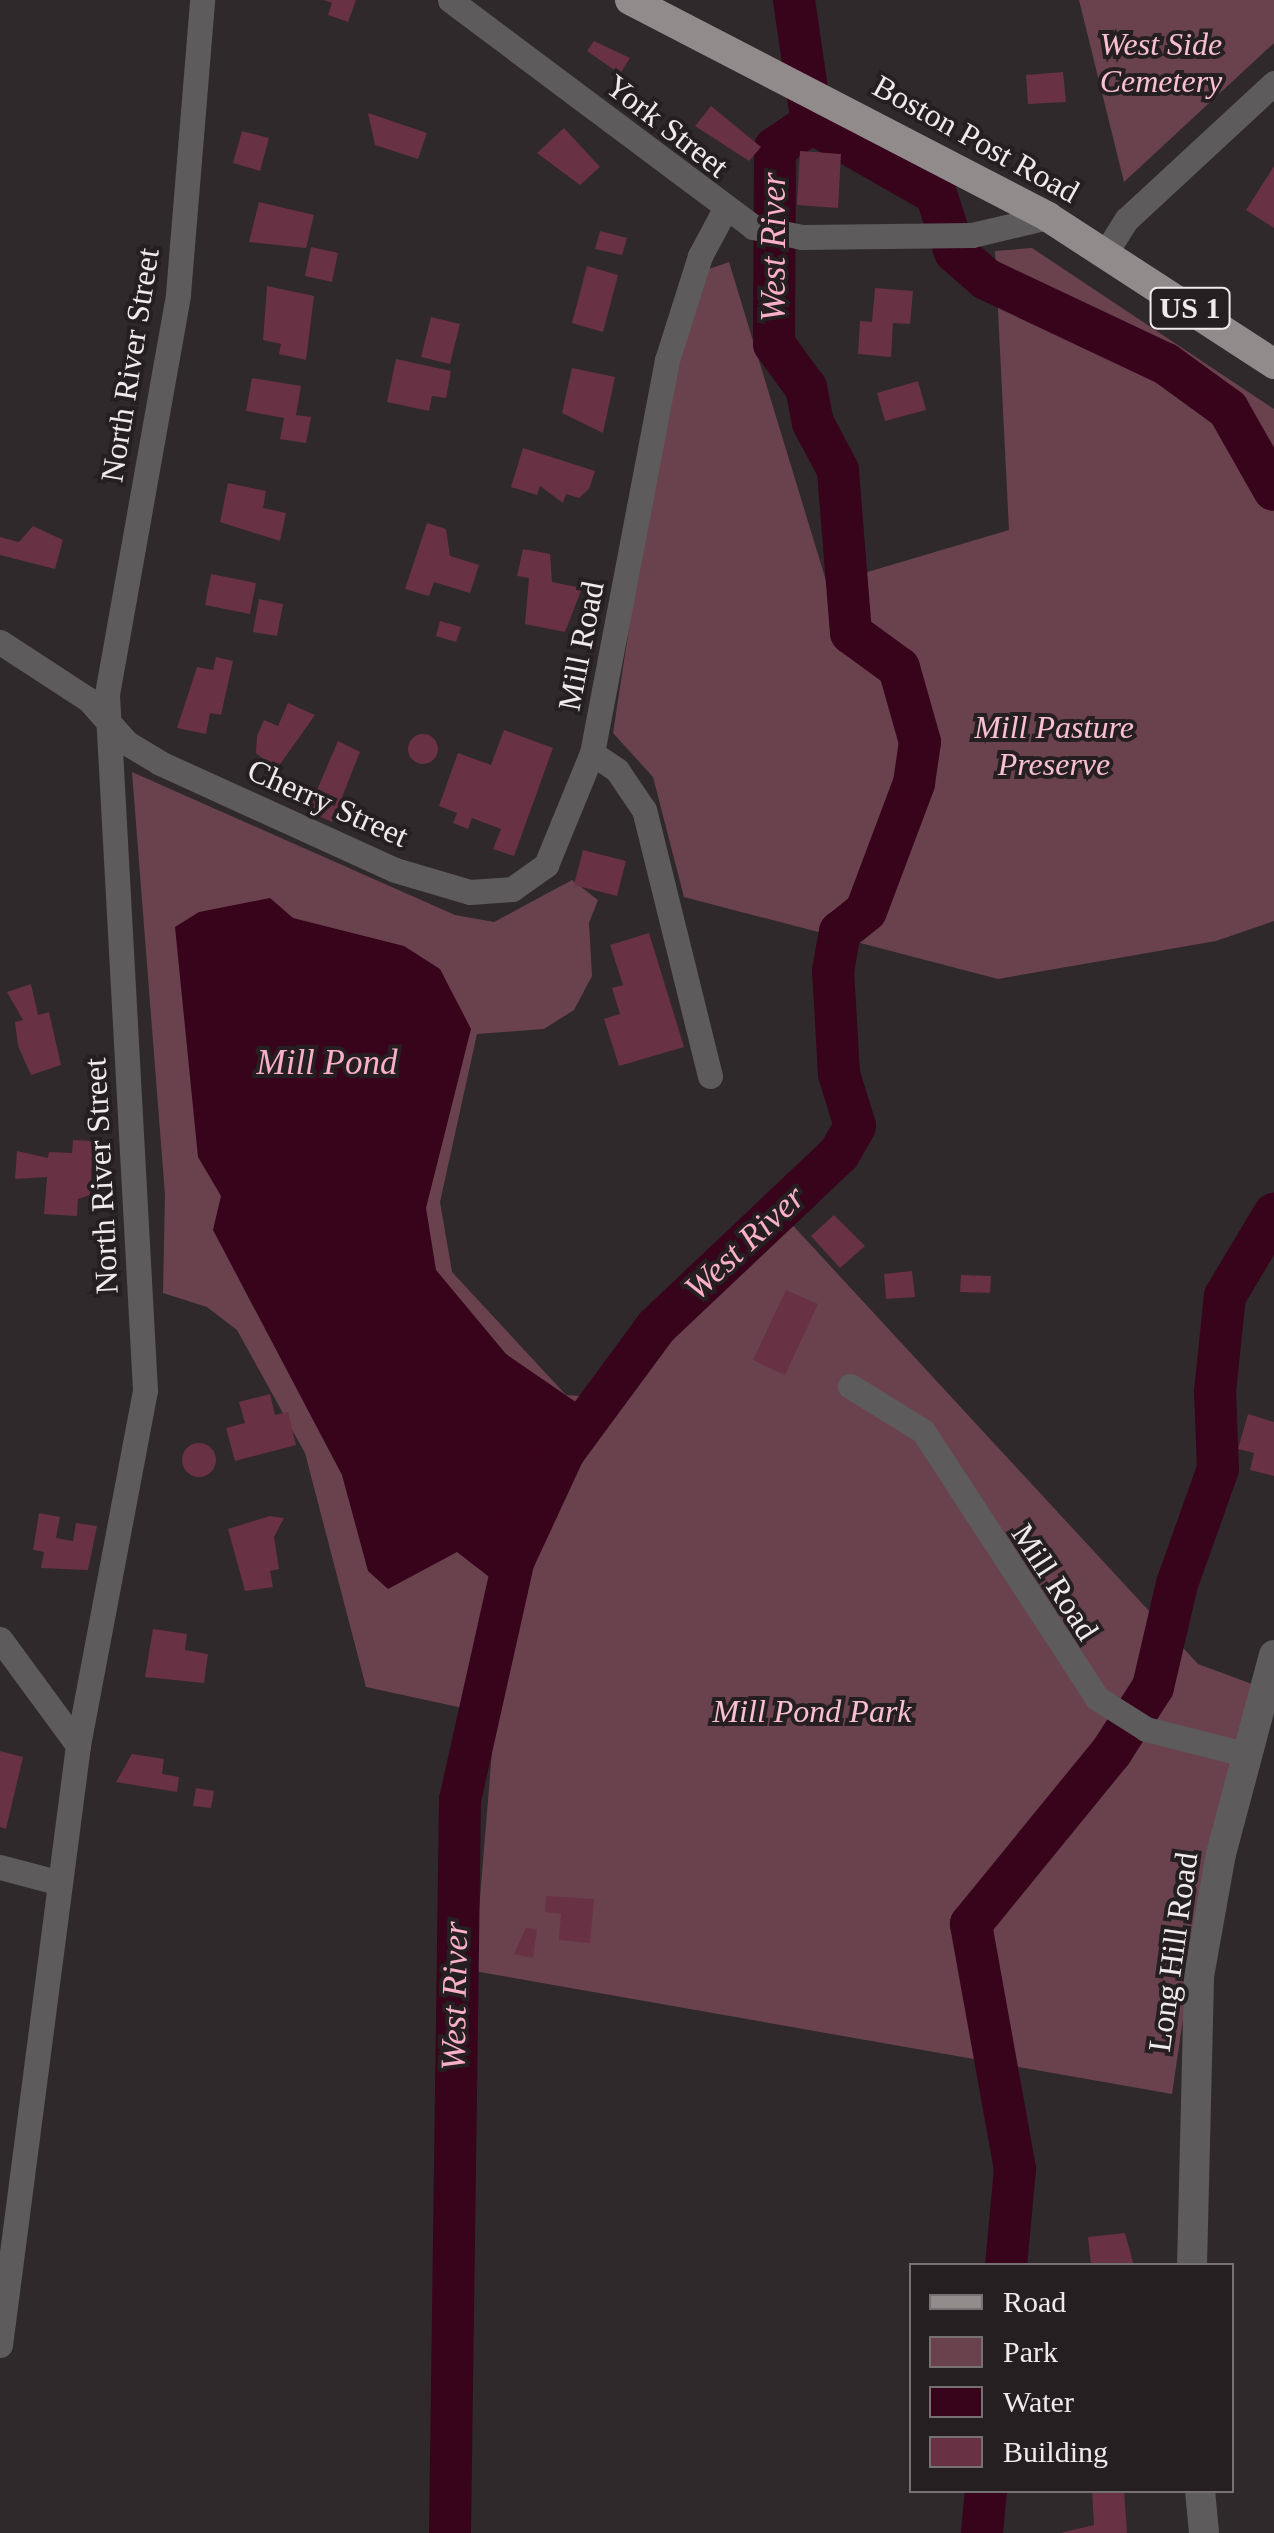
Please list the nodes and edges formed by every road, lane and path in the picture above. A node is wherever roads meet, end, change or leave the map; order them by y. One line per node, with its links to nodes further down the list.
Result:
1 (202, 0): 10 (street, North River Street)
2 (450, 0): 5 (street, York Street)
3 (630, 0): 6 (main road, Boston Post Road / US 1)
4 (1274, 83): 7 (street)
5 (724, 212): 6 (street, York Street); 11 (street, Mill Road)
6 (1048, 218): 7 (main road, Boston Post Road / US 1)
7 (1106, 252): 8 (main road, Boston Post Road / US 1)
8 (1274, 364)
9 (0, 642): 10 (street, Cherry Street)
10 (109, 724): 11 (street, Cherry Street); 16 (street, North River Street)
11 (592, 754): 12 (street, Mill Road)
12 (710, 1076)
13 (850, 1386): 17 (street, Mill Road)
14 (0, 1638): 16 (street)
15 (1274, 1655): 17 (street, Long Hill Road)
16 (78, 1745): 19 (street, North River Street)
17 (1248, 1755): 20 (street, Long Hill Road)
18 (0, 1867): 19 (street)
19 (60, 1883): 21 (street, North River Street)
20 (1192, 2263)
21 (0, 2345)
22 (1200, 2493): 23 (street)
23 (1204, 2533)

